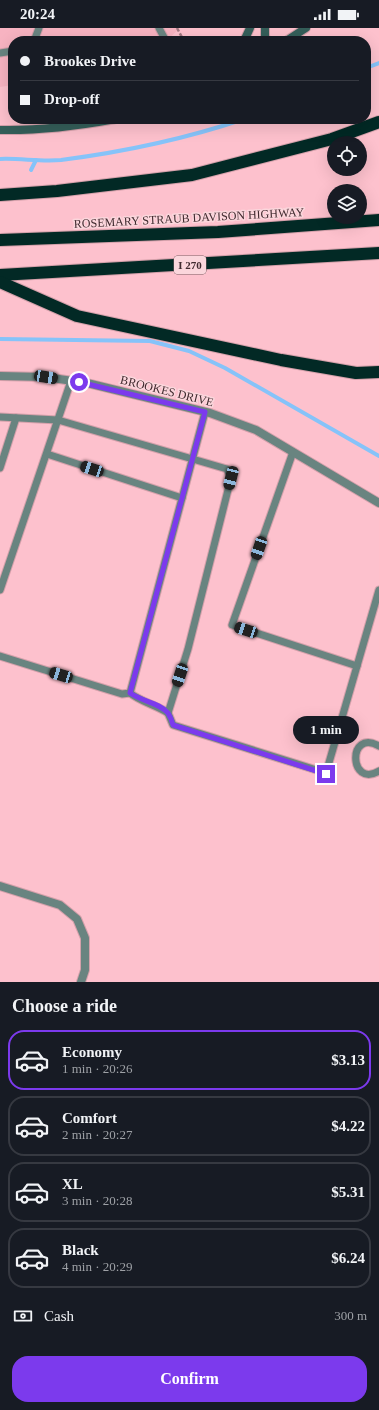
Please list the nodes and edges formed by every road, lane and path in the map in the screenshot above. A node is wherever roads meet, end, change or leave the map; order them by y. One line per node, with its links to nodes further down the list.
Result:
1 (306, 28): 2 (street)
2 (294, 36)
3 (379, 122): 6 (highway)
4 (84, 124): 5 (street)
5 (0, 130)
6 (0, 195)
7 (379, 220): 8 (highway, ROSEMARY STRAUB DAVISON HIGHWAY)
8 (0, 240)
9 (379, 253): 10 (highway, I 270)
10 (0, 276)
11 (0, 282): 12 (highway)
12 (379, 372)
13 (0, 376): 14 (street, BROOKES DRIVE)
14 (71, 381): 15 (street, BROOKES DRIVE); 18 (lane)
15 (205, 412): 19 (street, BROOKES DRIVE); 21 (lane)
16 (0, 417): 17 (lane)
17 (16, 418): 18 (lane); 22 (lane)
18 (58, 420): 20 (lane); 21 (lane)
19 (293, 452): 24 (street, BROOKES DRIVE); 28 (lane)
20 (46, 454): 23 (lane); 25 (lane)
21 (193, 458): 23 (lane); 30 (lane)
22 (0, 468)
23 (182, 498): 29 (lane)
24 (379, 503)
25 (0, 590)
26 (379, 590): 28 (lane)
27 (0, 656): 29 (lane)
28 (357, 666): 30 (lane)
29 (130, 693): 30 (lane)
30 (168, 713)
31 (379, 746): 32 (lane)
32 (379, 771)
33 (0, 886): 34 (street)
34 (81, 982)

